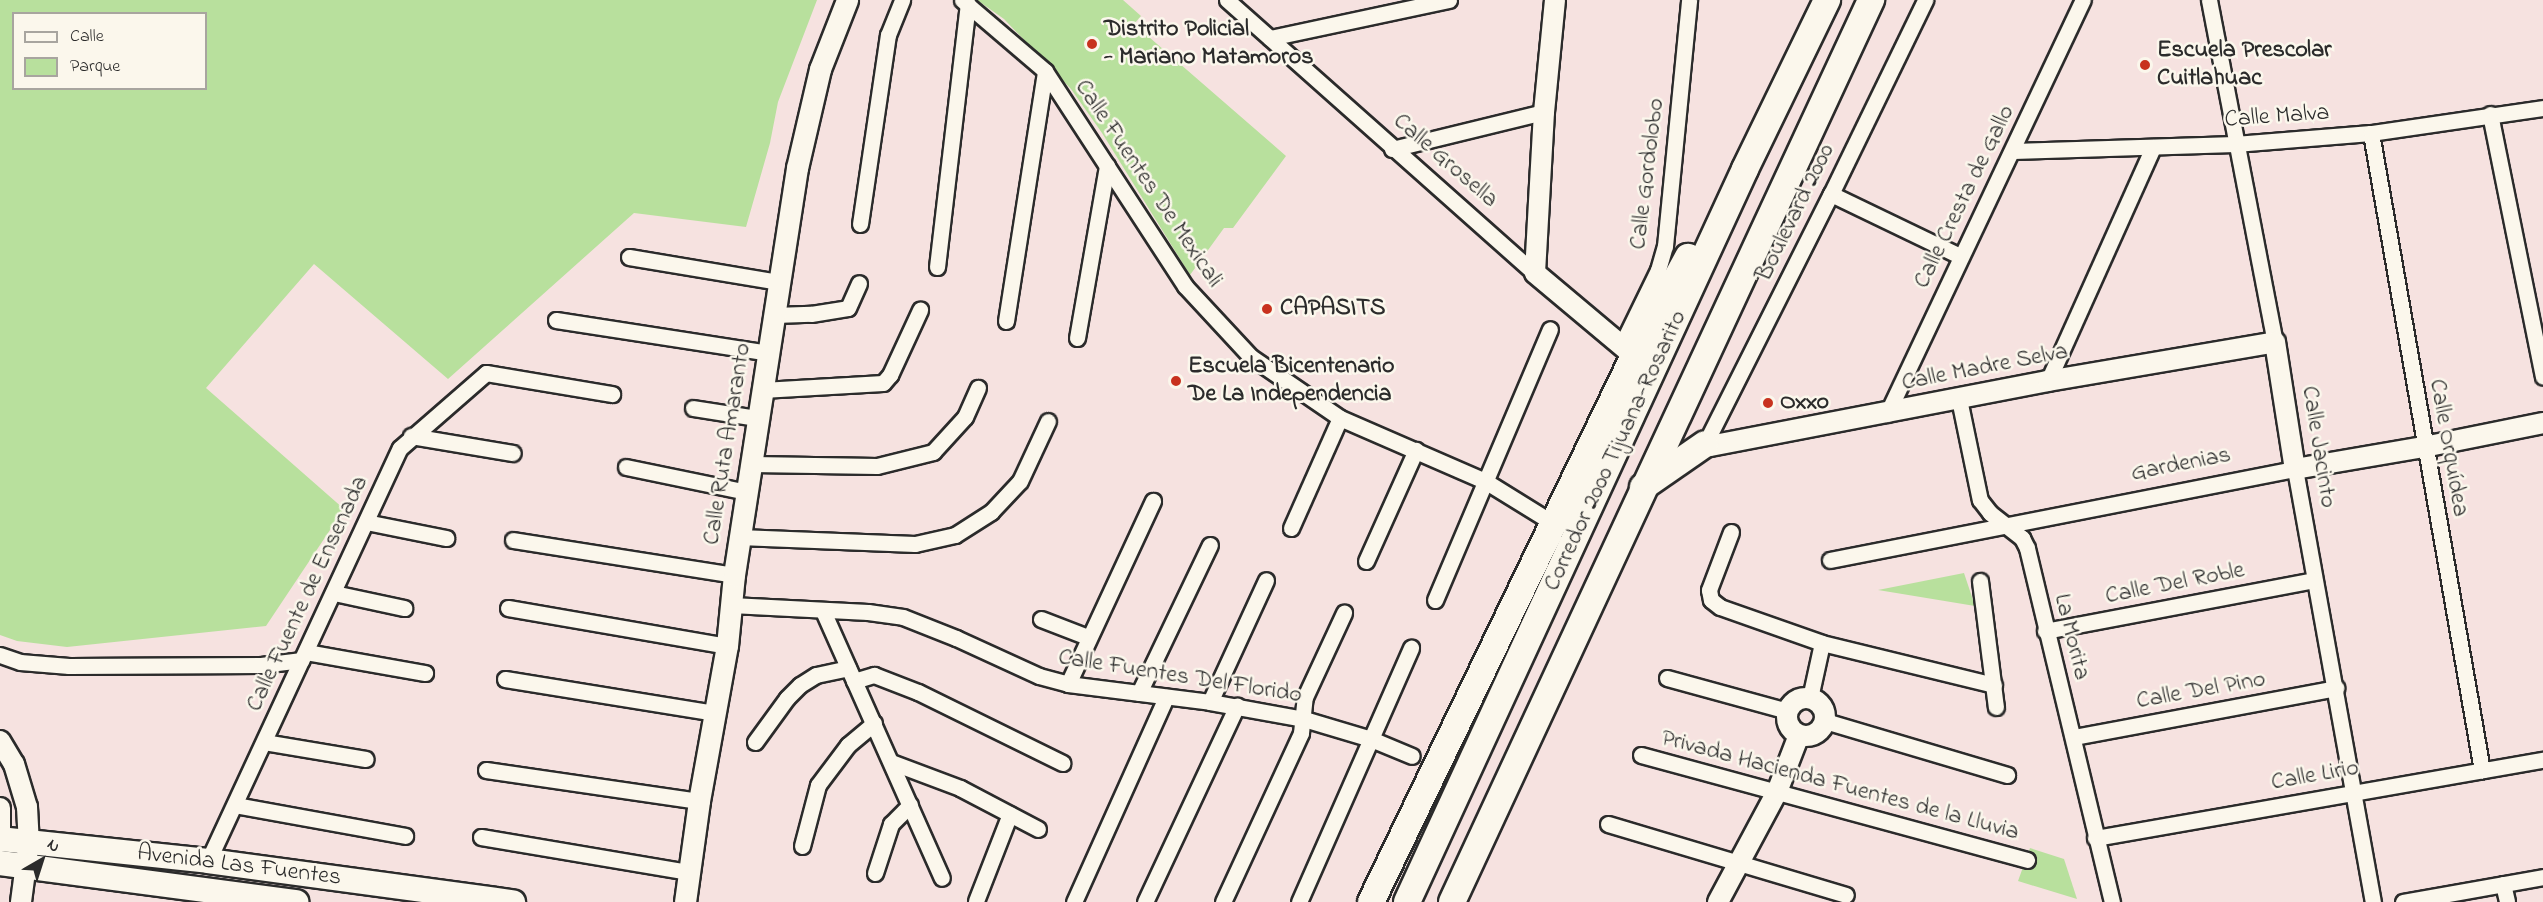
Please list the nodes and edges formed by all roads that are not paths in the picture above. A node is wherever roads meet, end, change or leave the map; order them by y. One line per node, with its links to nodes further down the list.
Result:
1 (847, 0): 31 (main road, Calle Ruta Amaranto)
2 (902, 0): 26 (street)
3 (1227, 0): 13 (street, Calle Grosella)
4 (1449, 0): 13 (street)
5 (1556, 0): 16 (street)
6 (1689, 0): 40 (street, Calle Gordolobo)
7 (1827, 0): 24 (highway, Corredor 2000 Tijuana-Rosarito)
8 (1871, 0): 63 (highway, Corredor 2000 Tijuana-Rosarito)
9 (1925, 0): 25 (street, Boulevard 2000)
10 (2083, 0): 22 (street, Calle Cresta de Gallo)
11 (2209, 0): 19 (street, Calle Jacinto)
12 (965, 2): 14 (street, Calle Fuentes De Mexicali); 29 (street)
13 (1270, 38): 21 (street, Calle Grosella)
14 (1045, 71): 23 (street, Calle Fuentes De Mexicali); 36 (street)
15 (2543, 108): 17 (street, Calle Malva)
16 (1544, 112): 21 (street); 30 (street)
17 (2490, 114): 18 (street, Calle Malva); 42 (street)
18 (2371, 133): 19 (street, Calle Malva); 56 (street, Calle Orquídea)
19 (2235, 144): 20 (street, Calle Malva); 39 (street, Calle Jacinto)
20 (2153, 147): 22 (street, Calle Malva); 43 (street)
21 (1392, 149): 30 (street, Calle Grosella)
22 (2013, 151): 27 (street, Calle Cresta de Gallo)
23 (1107, 166): 38 (street); 51 (street, Calle Fuentes De Mexicali)
24 (1745, 169): 40 (highway); 128 (highway, Corredor 2000 Tijuana-Rosarito)
25 (1831, 194): 27 (street); 55 (street, Boulevard 2000)
26 (861, 224)
27 (1960, 256): 49 (street, Calle Cresta de Gallo)
28 (629, 257): 31 (street)
29 (937, 267)
30 (1535, 273): 40 (street, Calle Grosella)
31 (778, 282): 34 (main road, Calle Ruta Amaranto)
32 (860, 283): 34 (street)
33 (920, 310): 45 (street)
34 (774, 315): 41 (main road, Calle Ruta Amaranto)
35 (556, 320): 41 (street)
36 (1006, 321)
37 (1550, 329): 62 (street)
38 (1077, 338)
39 (2275, 342): 43 (street, Calle Madre Selva); 61 (street, Calle Jacinto)
40 (1628, 351): 67 (highway)
41 (768, 353): 45 (main road, Calle Ruta Amaranto)
42 (2543, 376)
43 (2048, 381): 47 (street, Calle Madre Selva)
44 (978, 388): 59 (street)
45 (762, 390): 50 (main road, Calle Ruta Amaranto)
46 (612, 394): 54 (street, Calle Fuente de Ensenada)
47 (1959, 399): 49 (street, Calle Madre Selva); 68 (street, La Morita)
48 (693, 408): 50 (street)
49 (1887, 414): 55 (street, Calle Madre Selva)
50 (758, 417): 59 (main road, Calle Ruta Amaranto)
51 (1340, 418): 57 (street, Calle Fuentes De Mexicali); 69 (street)
52 (1048, 421): 71 (street)
53 (2543, 423): 56 (street, Gardenias)
54 (411, 436): 58 (street); 66 (street, Calle Fuente de Ensenada)
55 (1705, 444): 63 (highway)
56 (2424, 447): 61 (street, Gardenias); 127 (street, Calle Orquídea)
57 (1416, 450): 62 (street, Calle Fuentes De Mexicali); 76 (street)
58 (513, 453)
59 (752, 464): 64 (main road, Calle Ruta Amaranto)
60 (626, 467): 64 (street)
61 (2295, 468): 68 (street, Gardenias); 79 (street, Calle Jacinto)
62 (1485, 481): 67 (street, Calle Fuentes De Mexicali); 82 (street)
63 (1642, 488): 145 (highway, Corredor 2000 Tijuana-Rosarito)
64 (747, 492): 71 (main road, Calle Ruta Amaranto)
65 (1153, 501): 90 (street)
66 (366, 522): 72 (street); 81 (street, Calle Fuente de Ensenada)
67 (1553, 523): 167 (highway)
68 (2006, 525): 75 (street, Gardenias); 89 (street, La Morita)
69 (1291, 528)
70 (1731, 532): 91 (street)
71 (740, 537): 77 (main road, Calle Ruta Amaranto)
72 (446, 538)
73 (513, 540): 77 (street)
74 (1210, 545): 103 (street)
75 (1830, 560)
76 (1366, 561)
77 (734, 575): 83 (main road, Calle Ruta Amaranto)
78 (1266, 580): 106 (street)
79 (2314, 580): 89 (street, Calle Del Roble); 102 (street, Calle Jacinto)
80 (1980, 581): 101 (street)
81 (334, 593): 84 (street); 95 (street, Calle Fuente de Ensenada)
82 (1435, 600)
83 (731, 605): 86 (street, Calle Fuentes Del Florido); 92 (main road, Calle Ruta Amaranto)
84 (404, 608)
85 (508, 608): 92 (street)
86 (823, 611): 97 (street); 100 (street, Calle Fuentes Del Florido)
87 (1344, 613): 111 (street)
88 (1041, 619): 90 (street)
89 (2045, 631): 115 (street, La Morita)
90 (1088, 637): 100 (street)
91 (1822, 643): 101 (street); 105 (street)
92 (727, 646): 110 (main road, Calle Ruta Amaranto)
93 (1411, 648): 116 (street)
94 (0, 655): 95 (street)
95 (304, 656): 96 (street); 117 (street, Calle Fuente de Ensenada)
96 (425, 673)
97 (851, 674): 113 (street); 118 (street); 125 (street)
98 (1666, 678): 109 (street)
99 (505, 679): 110 (street)
100 (1068, 684): 103 (street, Calle Fuentes Del Florido)
101 (1994, 685): 108 (street)
102 (2336, 688): 115 (street, Calle Del Pino); 130 (street, Calle Jacinto)
103 (1139, 693): 104 (street, Calle Fuentes Del Florido)
104 (1166, 697): 106 (street, Calle Fuentes Del Florido); 163 (street)
105 (1810, 698): 109 (street); 112 (street)
106 (1210, 702): 107 (street, Calle Fuentes Del Florido)
107 (1237, 706): 111 (street, Calle Fuentes Del Florido); 164 (street)
108 (1996, 707)
109 (1788, 711): 114 (street)
110 (714, 713): 132 (main road, Calle Ruta Amaranto)
111 (1304, 719): 116 (street, Calle Fuentes Del Florido); 165 (street)
112 (1825, 721): 114 (street); 129 (street)
113 (874, 723): 124 (street); 146 (street)
114 (1799, 735): 131 (street)
115 (2073, 737): 142 (street, La Morita)
116 (1371, 739): 121 (street, Calle Fuentes Del Florido); 166 (street)
117 (264, 742): 122 (street); 133 (street, Calle Fuente de Ensenada)
118 (755, 742)
119 (2, 749): 144 (street)
120 (1641, 755): 131 (street, Privada Hacienda Fuentes de la Lluvia)
121 (1412, 756)
122 (366, 759)
123 (2543, 760): 127 (street, Calle Lirio)
124 (891, 762): 134 (street); 136 (street)
125 (1062, 763)
126 (486, 770): 132 (street)
127 (2482, 770): 130 (street, Calle Lirio)
128 (1470, 771): 168 (highway); 169 (highway, Corredor 2000 Tijuana-Rosarito)
129 (2007, 774)
130 (2355, 791): 142 (street, Calle Lirio); 174 (street, Calle Jacinto)
131 (1777, 792): 147 (street, Privada Hacienda Fuentes de la Lluvia); 150 (street)
132 (699, 801): 152 (main road, Calle Ruta Amaranto)
133 (236, 804): 140 (street); 148 (street, Calle Fuente de Ensenada)
134 (910, 805): 153 (street); 155 (street)
135 (0, 808): 139 (street)
136 (1010, 814): 138 (street); 158 (street)
137 (1608, 824): 150 (street)
138 (1038, 829)
139 (0, 833)
140 (405, 836)
141 (481, 837): 152 (street)
142 (2095, 838): 173 (street, La Morita)
143 (0, 839): 144 (main road, Avenida Las Fuentes)
144 (28, 841): 148 (main road, Avenida Las Fuentes); 151 (street)
145 (1481, 842): 170 (highway, Corredor 2000 Tijuana-Rosarito); 171 (highway)
146 (802, 846)
147 (2027, 860)
148 (208, 861): 161 (main road, Avenida Las Fuentes)
149 (0, 863): 151 (main road, Avenida Las Fuentes)
150 (1740, 864): 157 (street); 172 (street)
151 (26, 866): 159 (street); 160 (main road, Avenida Las Fuentes)
152 (689, 872): 162 (main road, Calle Ruta Amaranto)
153 (875, 873)
154 (2543, 877): 156 (street)
155 (942, 878)
156 (2503, 884): 175 (street); 176 (street)
157 (1846, 895)
158 (976, 901)
159 (21, 902)
160 (296, 902)
161 (513, 902)
162 (685, 902)
163 (1074, 902)
164 (1144, 902)
165 (1223, 902)
166 (1299, 902)
167 (1371, 902)
168 (1382, 902)
169 (1407, 902)
170 (1452, 902)
171 (1459, 902)
172 (1718, 902)
173 (2112, 902)
174 (2373, 902)
175 (2403, 902)
176 (2507, 902)

